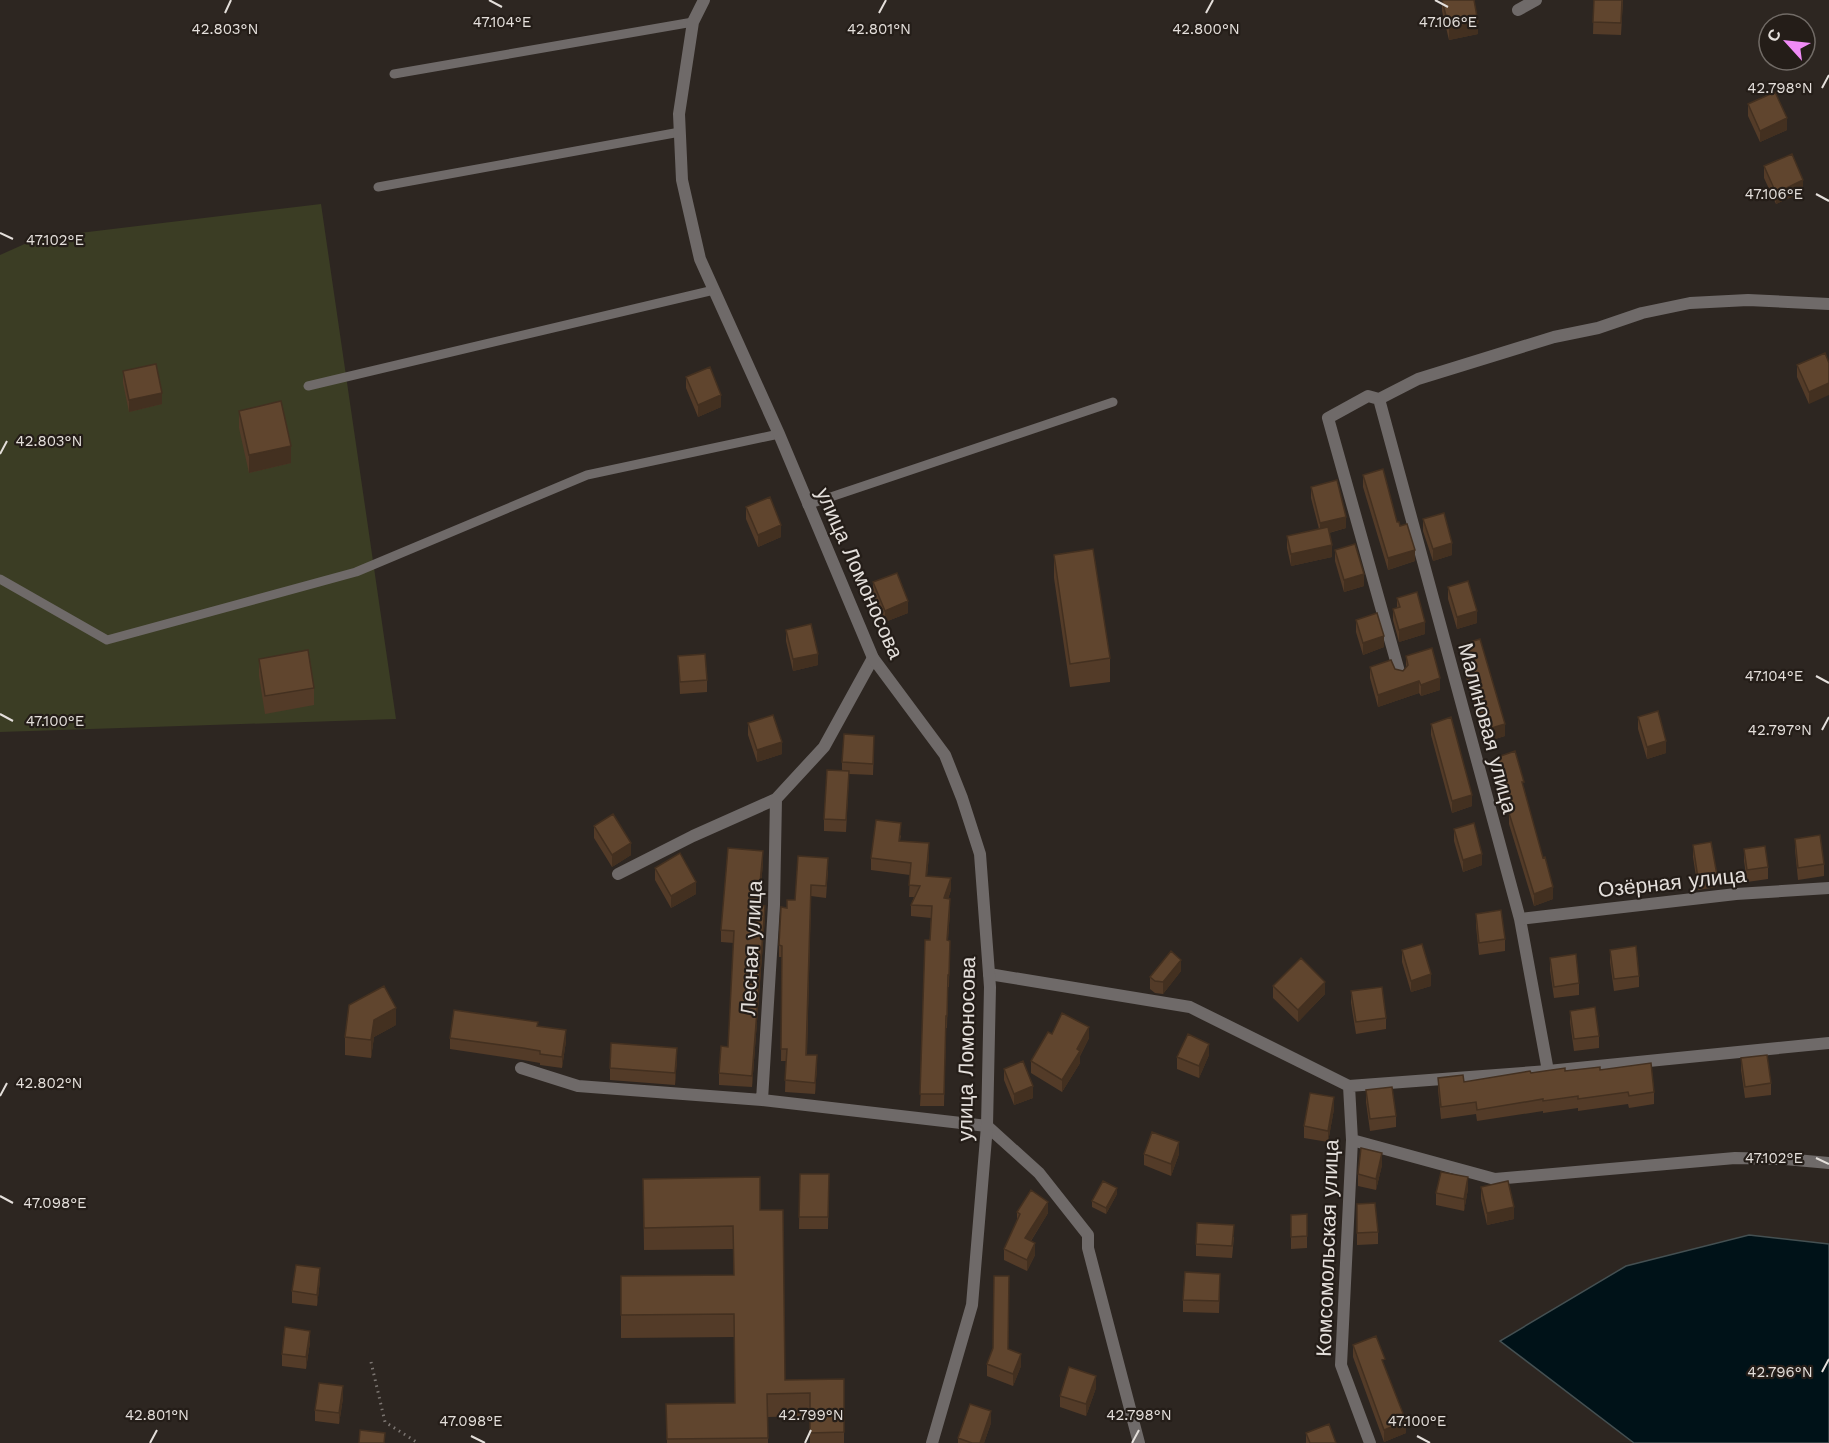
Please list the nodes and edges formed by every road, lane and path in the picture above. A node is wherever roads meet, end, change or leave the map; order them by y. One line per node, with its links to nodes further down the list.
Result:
1 (704, 0): 4 (street, улица Ломоносова)
2 (1536, 0): 3 (street)
3 (1518, 10)
4 (693, 21): 5 (lane); 6 (street, улица Ломоносова)
5 (394, 74)
6 (680, 132): 7 (lane); 8 (street, улица Ломоносова)
7 (378, 187)
8 (714, 290): 10 (lane); 13 (street, улица Ломоносова)
9 (1829, 304): 11 (street)
10 (308, 386)
11 (1379, 399): 17 (street); 21 (street, Малиновая улица)
12 (1113, 402): 14 (lane)
13 (779, 434): 14 (street, улица Ломоносова); 15 (lane)
14 (807, 505): 16 (street, улица Ломоносова)
15 (0, 579)
16 (873, 658): 18 (street); 22 (street, улица Ломоносова)
17 (1400, 675)
18 (776, 799): 19 (street); 27 (street, Лесная улица)
19 (618, 874)
20 (1829, 888): 21 (street, Озёрная улица)
21 (1520, 919): 25 (street, Малиновая улица)
22 (989, 974): 26 (street); 28 (street, улица Ломоносова)
23 (1829, 1042): 25 (street)
24 (521, 1068): 27 (street)
25 (1548, 1071): 26 (street)
26 (1349, 1086): 29 (street, Комсомольская улица)
27 (762, 1100): 28 (street)
28 (987, 1126): 33 (street, улица Ломоносова); 34 (street)
29 (1352, 1140): 30 (street); 35 (street, Комсомольская улица)
30 (1829, 1163)
31 (371, 1362): 32 (path)
32 (418, 1443)
33 (932, 1443)
34 (1139, 1443)
35 (1370, 1443)

